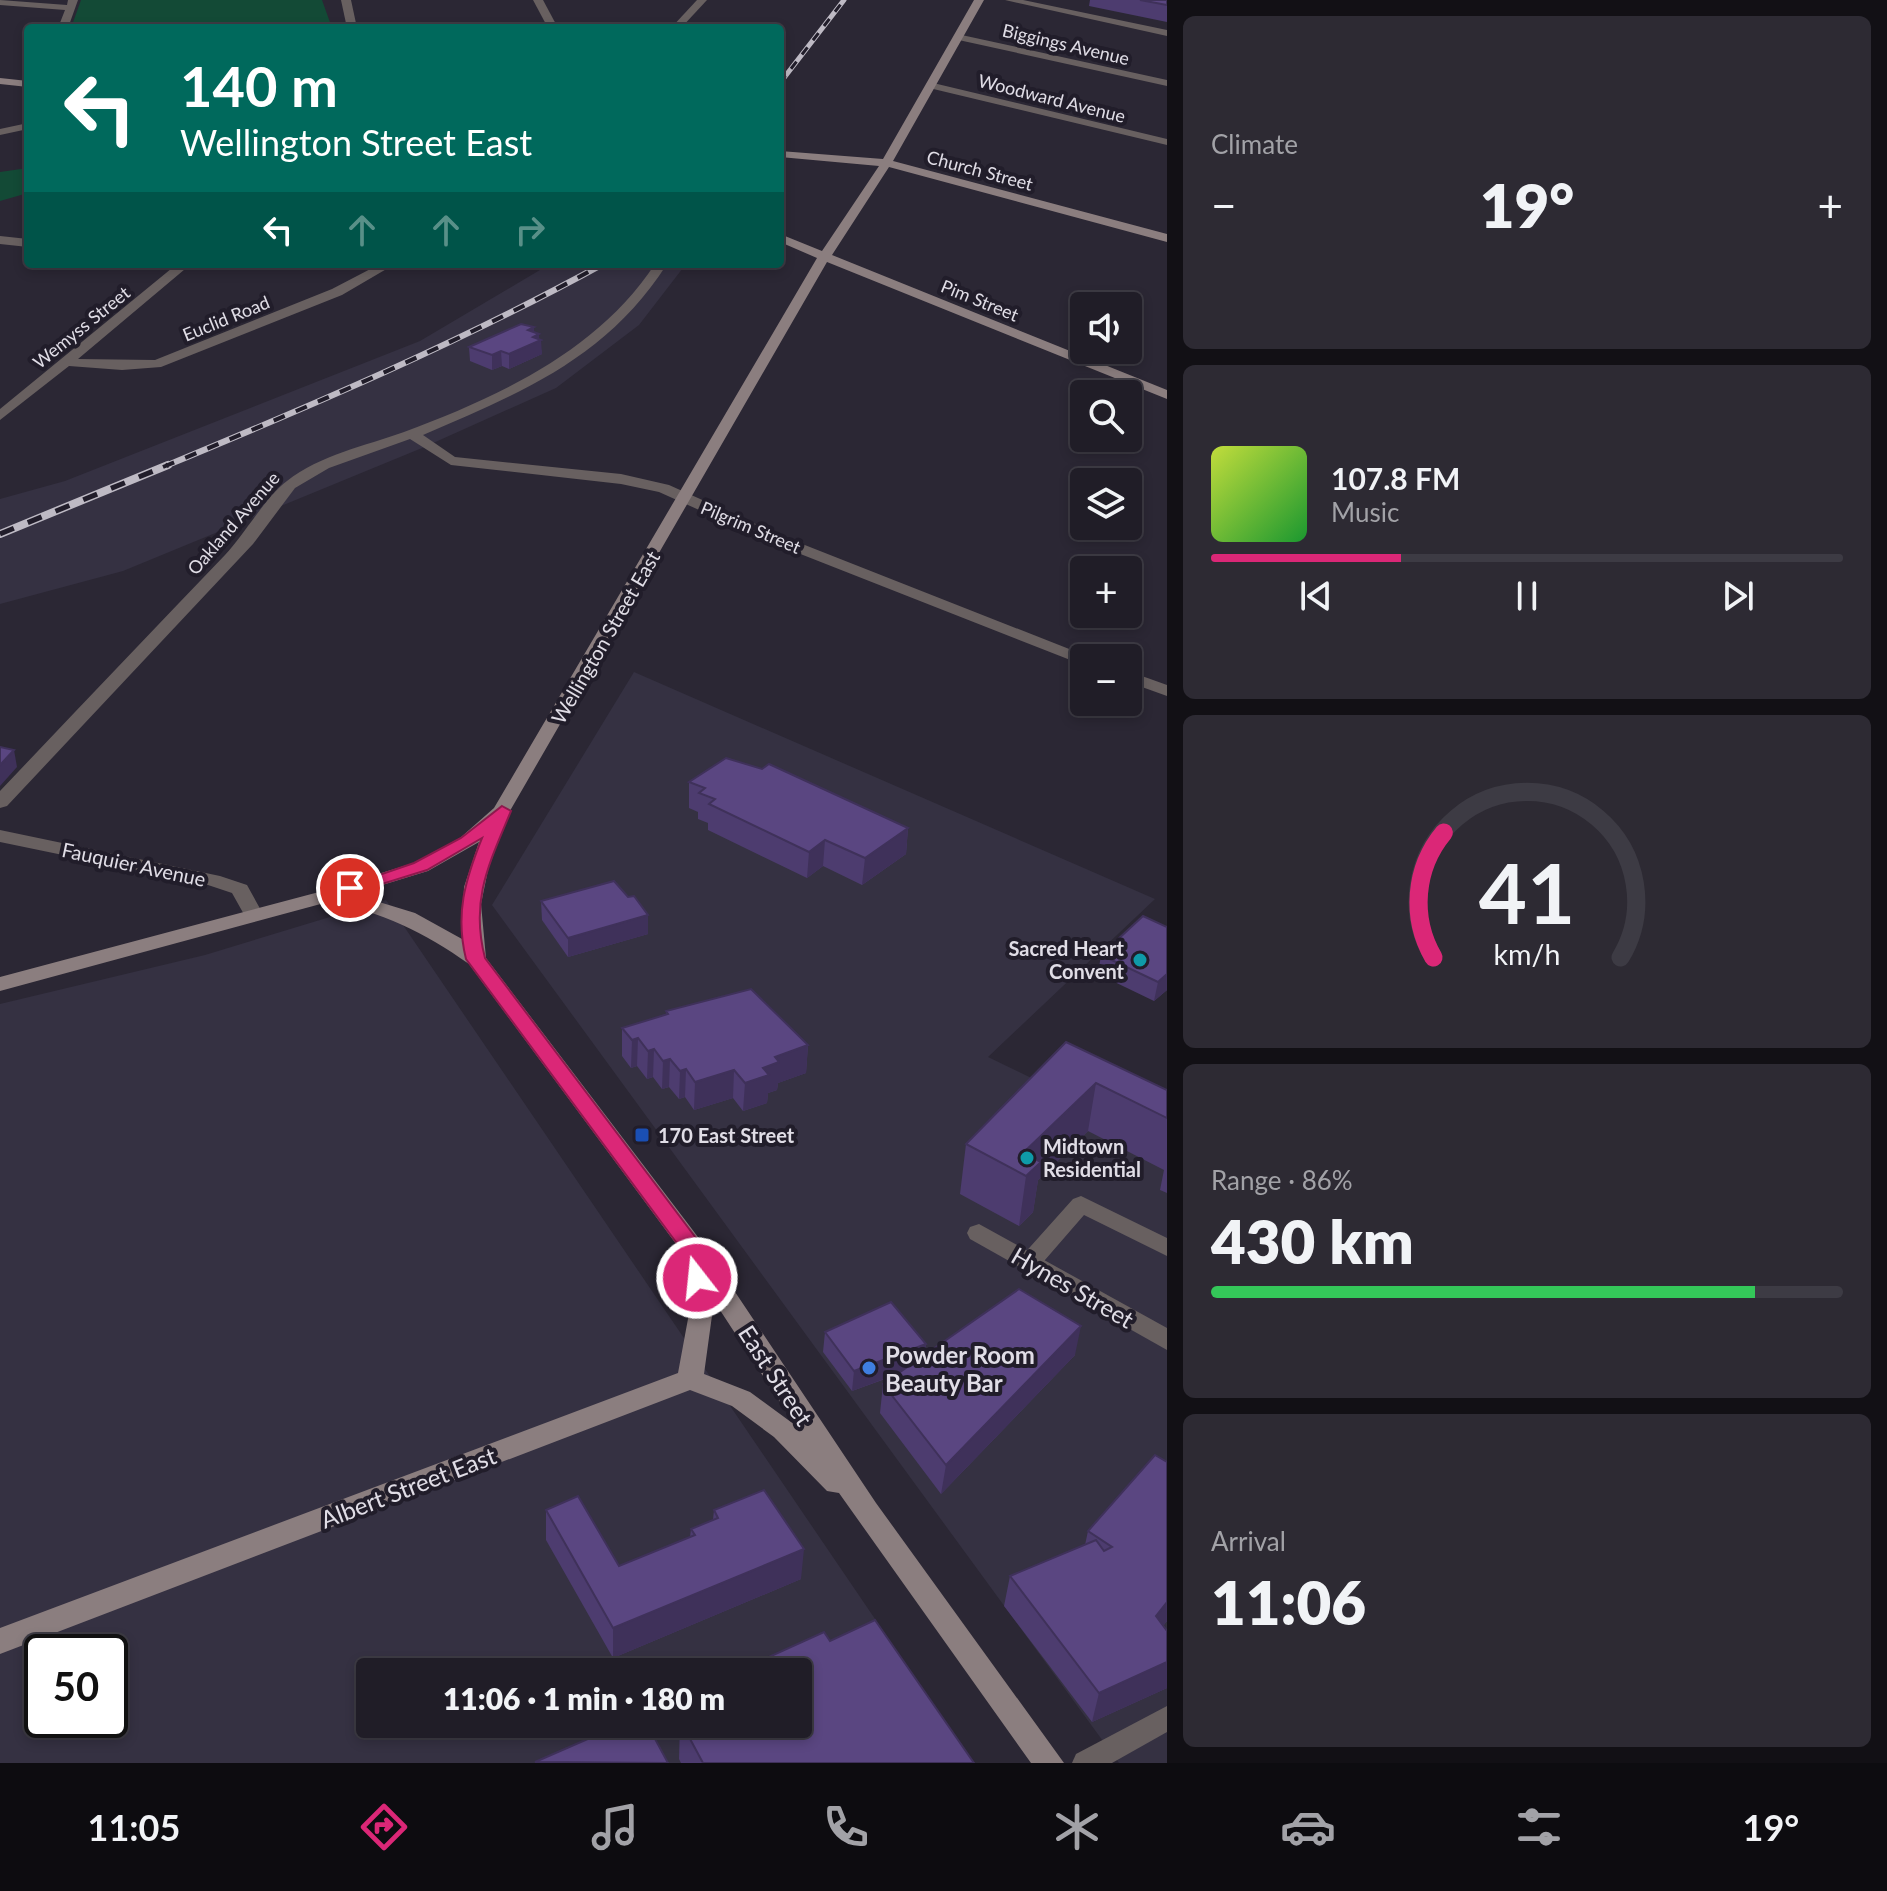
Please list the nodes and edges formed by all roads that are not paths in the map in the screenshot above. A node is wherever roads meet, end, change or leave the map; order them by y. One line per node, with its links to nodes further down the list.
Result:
1 (346, 0): 9 (street)
2 (538, 0): 10 (street)
3 (702, 0): 11 (street)
4 (979, 0): 13 (main road, Wellington Street East)
5 (1010, 0): 12 (street)
6 (0, 2): 7 (street)
7 (72, 4): 8 (street)
8 (64, 24)
9 (351, 24)
10 (551, 24)
11 (680, 24)
12 (1167, 33)
13 (957, 37): 15 (street, Biggings Avenue); 17 (main road, Wellington Street East)
14 (0, 81): 16 (main road)
15 (1167, 83)
16 (24, 84)
17 (929, 85): 20 (street, Woodward Avenue); 22 (main road, Wellington Street East)
18 (24, 127): 19 (street)
19 (0, 132)
20 (1167, 142)
21 (784, 154): 22 (main road, Church Street)
22 (886, 163): 23 (main road, Church Street); 27 (main road, Wellington Street East)
23 (1167, 238)
24 (0, 240): 26 (street)
25 (784, 240): 27 (main road, Pim Street)
26 (24, 243)
27 (824, 257): 32 (main road, Pim Street); 35 (main road, Wellington Street East)
28 (180, 268): 31 (street, Wemyss Street)
29 (382, 268): 31 (street, Euclid Road)
30 (658, 268): 34 (street, Oakland Avenue)
31 (67, 362): 33 (street, Wemyss Street)
32 (1167, 395)
33 (0, 416)
34 (412, 434): 35 (street, Pilgrim Street); 39 (street, Oakland Avenue)
35 (686, 499): 36 (street, Pilgrim Street); 40 (main road, Wellington Street East)
36 (1070, 654)
37 (1142, 681): 38 (street)
38 (1167, 691)
39 (0, 802)
40 (502, 811): 42 (main road, Wellington Street East); 44 (main road, East Street)
41 (0, 836): 43 (street, Fauquier Avenue)
42 (326, 896): 43 (main road, Wellington Street East); 44 (main road)
43 (253, 914): 45 (main road, Wellington Street East)
44 (476, 959): 47 (main road, East Street)
45 (0, 984)
46 (979, 1233): 49 (street, Hynes Street)
47 (692, 1247): 51 (main road); 52 (main road, East Street)
48 (1167, 1248): 49 (lane)
49 (1030, 1262): 50 (street, Hynes Street)
50 (1167, 1340)
51 (690, 1379): 52 (main road); 53 (main road, Albert Street East)
52 (866, 1511): 55 (main road, East Street)
53 (0, 1641)
54 (1167, 1718): 56 (lane)
55 (1049, 1763)
56 (1086, 1763)

